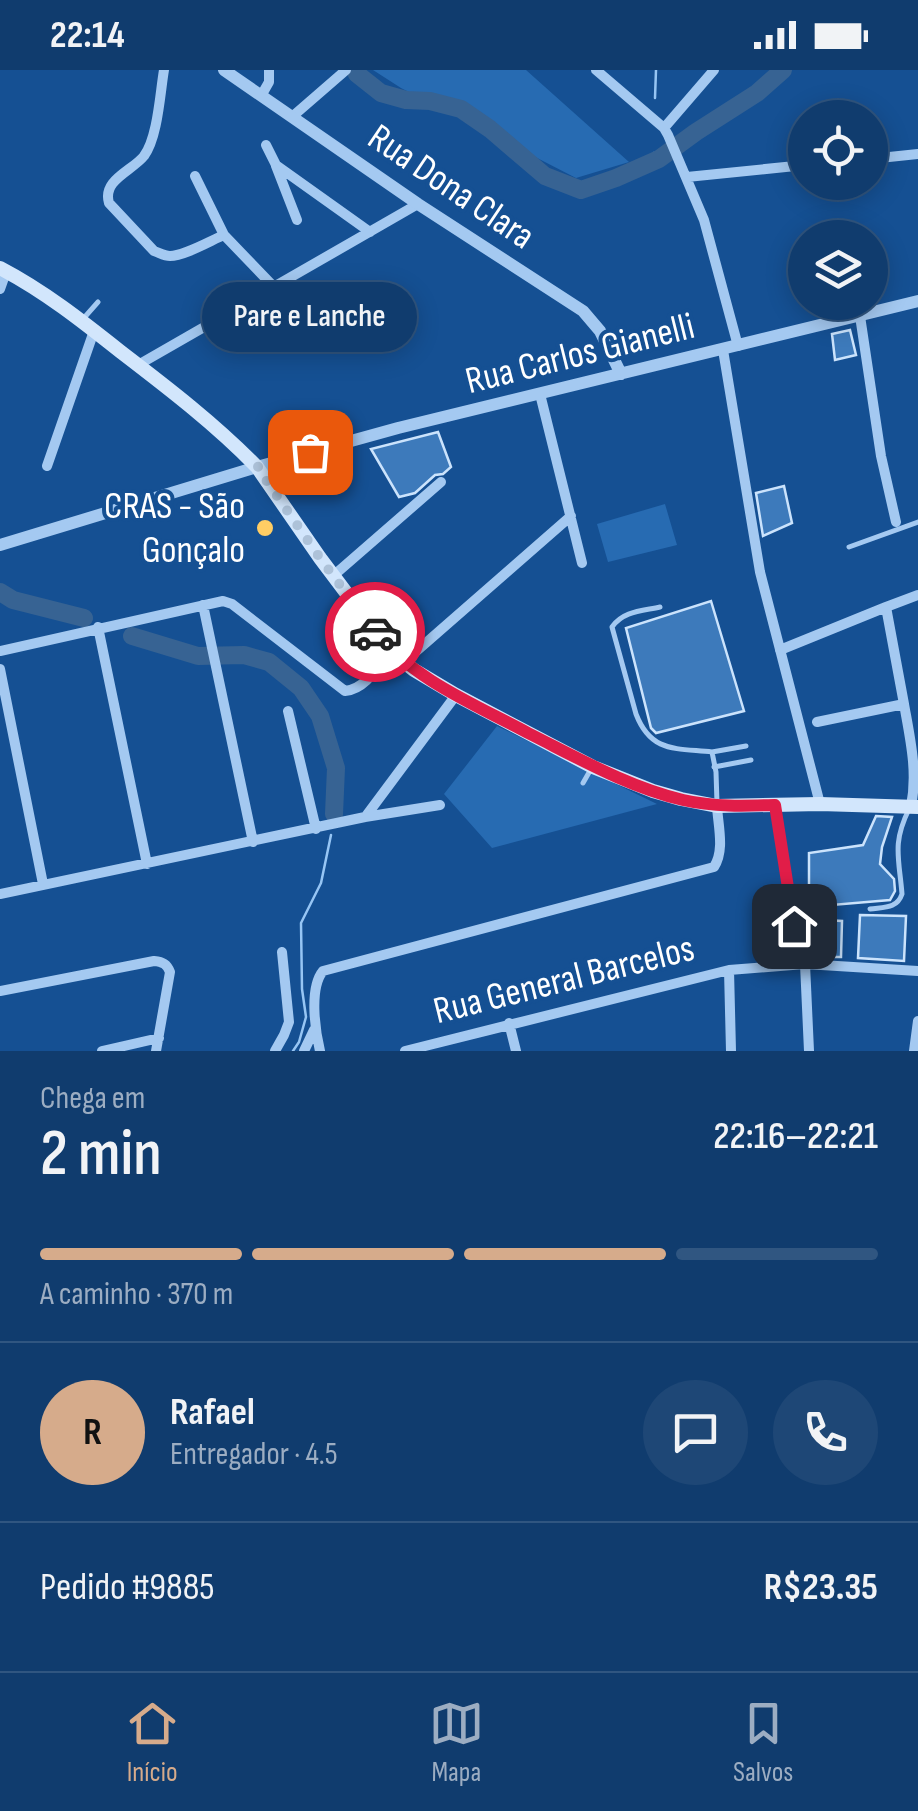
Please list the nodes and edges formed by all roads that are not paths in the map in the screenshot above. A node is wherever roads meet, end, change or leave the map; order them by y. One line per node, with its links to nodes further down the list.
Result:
1 (164, 70): 20 (street)
2 (224, 70): 7 (street, Rua Dona Clara)
3 (596, 70): 9 (street)
4 (714, 70): 9 (street)
5 (343, 73): 8 (street)
6 (271, 74): 7 (street)
7 (261, 96): 8 (street, Rua Dona Clara)
8 (292, 116): 17 (street, Rua Dona Clara)
9 (666, 131): 16 (street)
10 (266, 145): 13 (street)
11 (918, 154): 12 (street)
12 (888, 156)
13 (276, 165): 18 (street); 19 (street)
14 (788, 167): 16 (street)
15 (196, 176): 20 (street)
16 (687, 177): 31 (street)
17 (418, 204): 19 (street); 34 (street, Rua Dona Clara)
18 (297, 220)
19 (370, 232): 22 (street)
20 (224, 235): 22 (street)
21 (3, 270): 23 (street); 29 (main road)
22 (274, 287): 33 (street)
23 (0, 289)
24 (918, 301): 26 (street, Rua Carlos Gianelli)
25 (98, 302): 29 (lane)
26 (888, 309)
27 (844, 320): 31 (street, Rua Carlos Gianelli)
28 (861, 320): 40 (street)
29 (81, 321): 30 (main road)
30 (94, 331): 33 (main road); 36 (street)
31 (738, 346): 32 (street, Rua Carlos Gianelli)
32 (723, 350): 34 (street, Rua Carlos Gianelli); 51 (street)
33 (138, 364): 37 (main road)
34 (621, 374): 35 (street, Rua Carlos Gianelli)
35 (540, 394): 37 (street, Rua Carlos Gianelli); 39 (street)
36 (47, 466)
37 (257, 467): 42 (street, Rua Carlos Gianelli); 45 (main road)
38 (441, 482): 45 (street)
39 (570, 516): 44 (street); 54 (street)
40 (896, 522)
41 (918, 522): 43 (lane)
42 (0, 545)
43 (849, 547)
44 (582, 563)
45 (333, 576): 53 (main road)
46 (918, 596): 49 (street)
47 (204, 605): 50 (street); 53 (street); 73 (street)
48 (660, 607): 61 (lane)
49 (886, 607): 51 (street); 57 (street)
50 (98, 628): 52 (street); 74 (street)
51 (780, 650): 66 (street)
52 (0, 651)
53 (390, 651): 54 (main road)
54 (404, 662): 56 (main road)
55 (0, 668): 75 (street)
56 (456, 695): 63 (main road); 71 (street)
57 (904, 704): 59 (street); 70 (street)
58 (288, 711): 72 (street)
59 (817, 722)
60 (746, 746): 61 (lane)
61 (712, 752): 64 (lane)
62 (751, 760): 64 (lane)
63 (593, 767): 65 (lane); 69 (main road)
64 (714, 767): 69 (lane)
65 (583, 783)
66 (820, 804): 68 (main road); 70 (main road)
67 (440, 805): 71 (street)
68 (775, 805): 69 (main road); 79 (street)
69 (717, 806): 85 (street)
70 (914, 806): 77 (lane)
71 (365, 817): 72 (street)
72 (316, 829): 73 (street)
73 (254, 842): 74 (street)
74 (146, 864): 75 (street)
75 (44, 884): 76 (street)
76 (0, 894)
77 (870, 909)
78 (282, 952): 90 (street)
79 (805, 964): 80 (street, Rua General Barcelos); 81 (street, Rua General Barcelos); 95 (street)
80 (729, 970): 84 (street, Rua General Barcelos); 87 (street)
81 (918, 971)
82 (0, 991): 86 (street)
83 (918, 1021): 96 (street)
84 (509, 1023): 93 (street, Rua General Barcelos); 94 (street)
85 (314, 1030): 91 (street); 92 (street)
86 (159, 1038): 88 (street); 89 (street)
87 (728, 1050)
88 (102, 1051)
89 (156, 1051)
90 (274, 1051)
91 (304, 1051)
92 (320, 1051)
93 (405, 1051)
94 (516, 1051)
95 (809, 1051)
96 (914, 1051)

